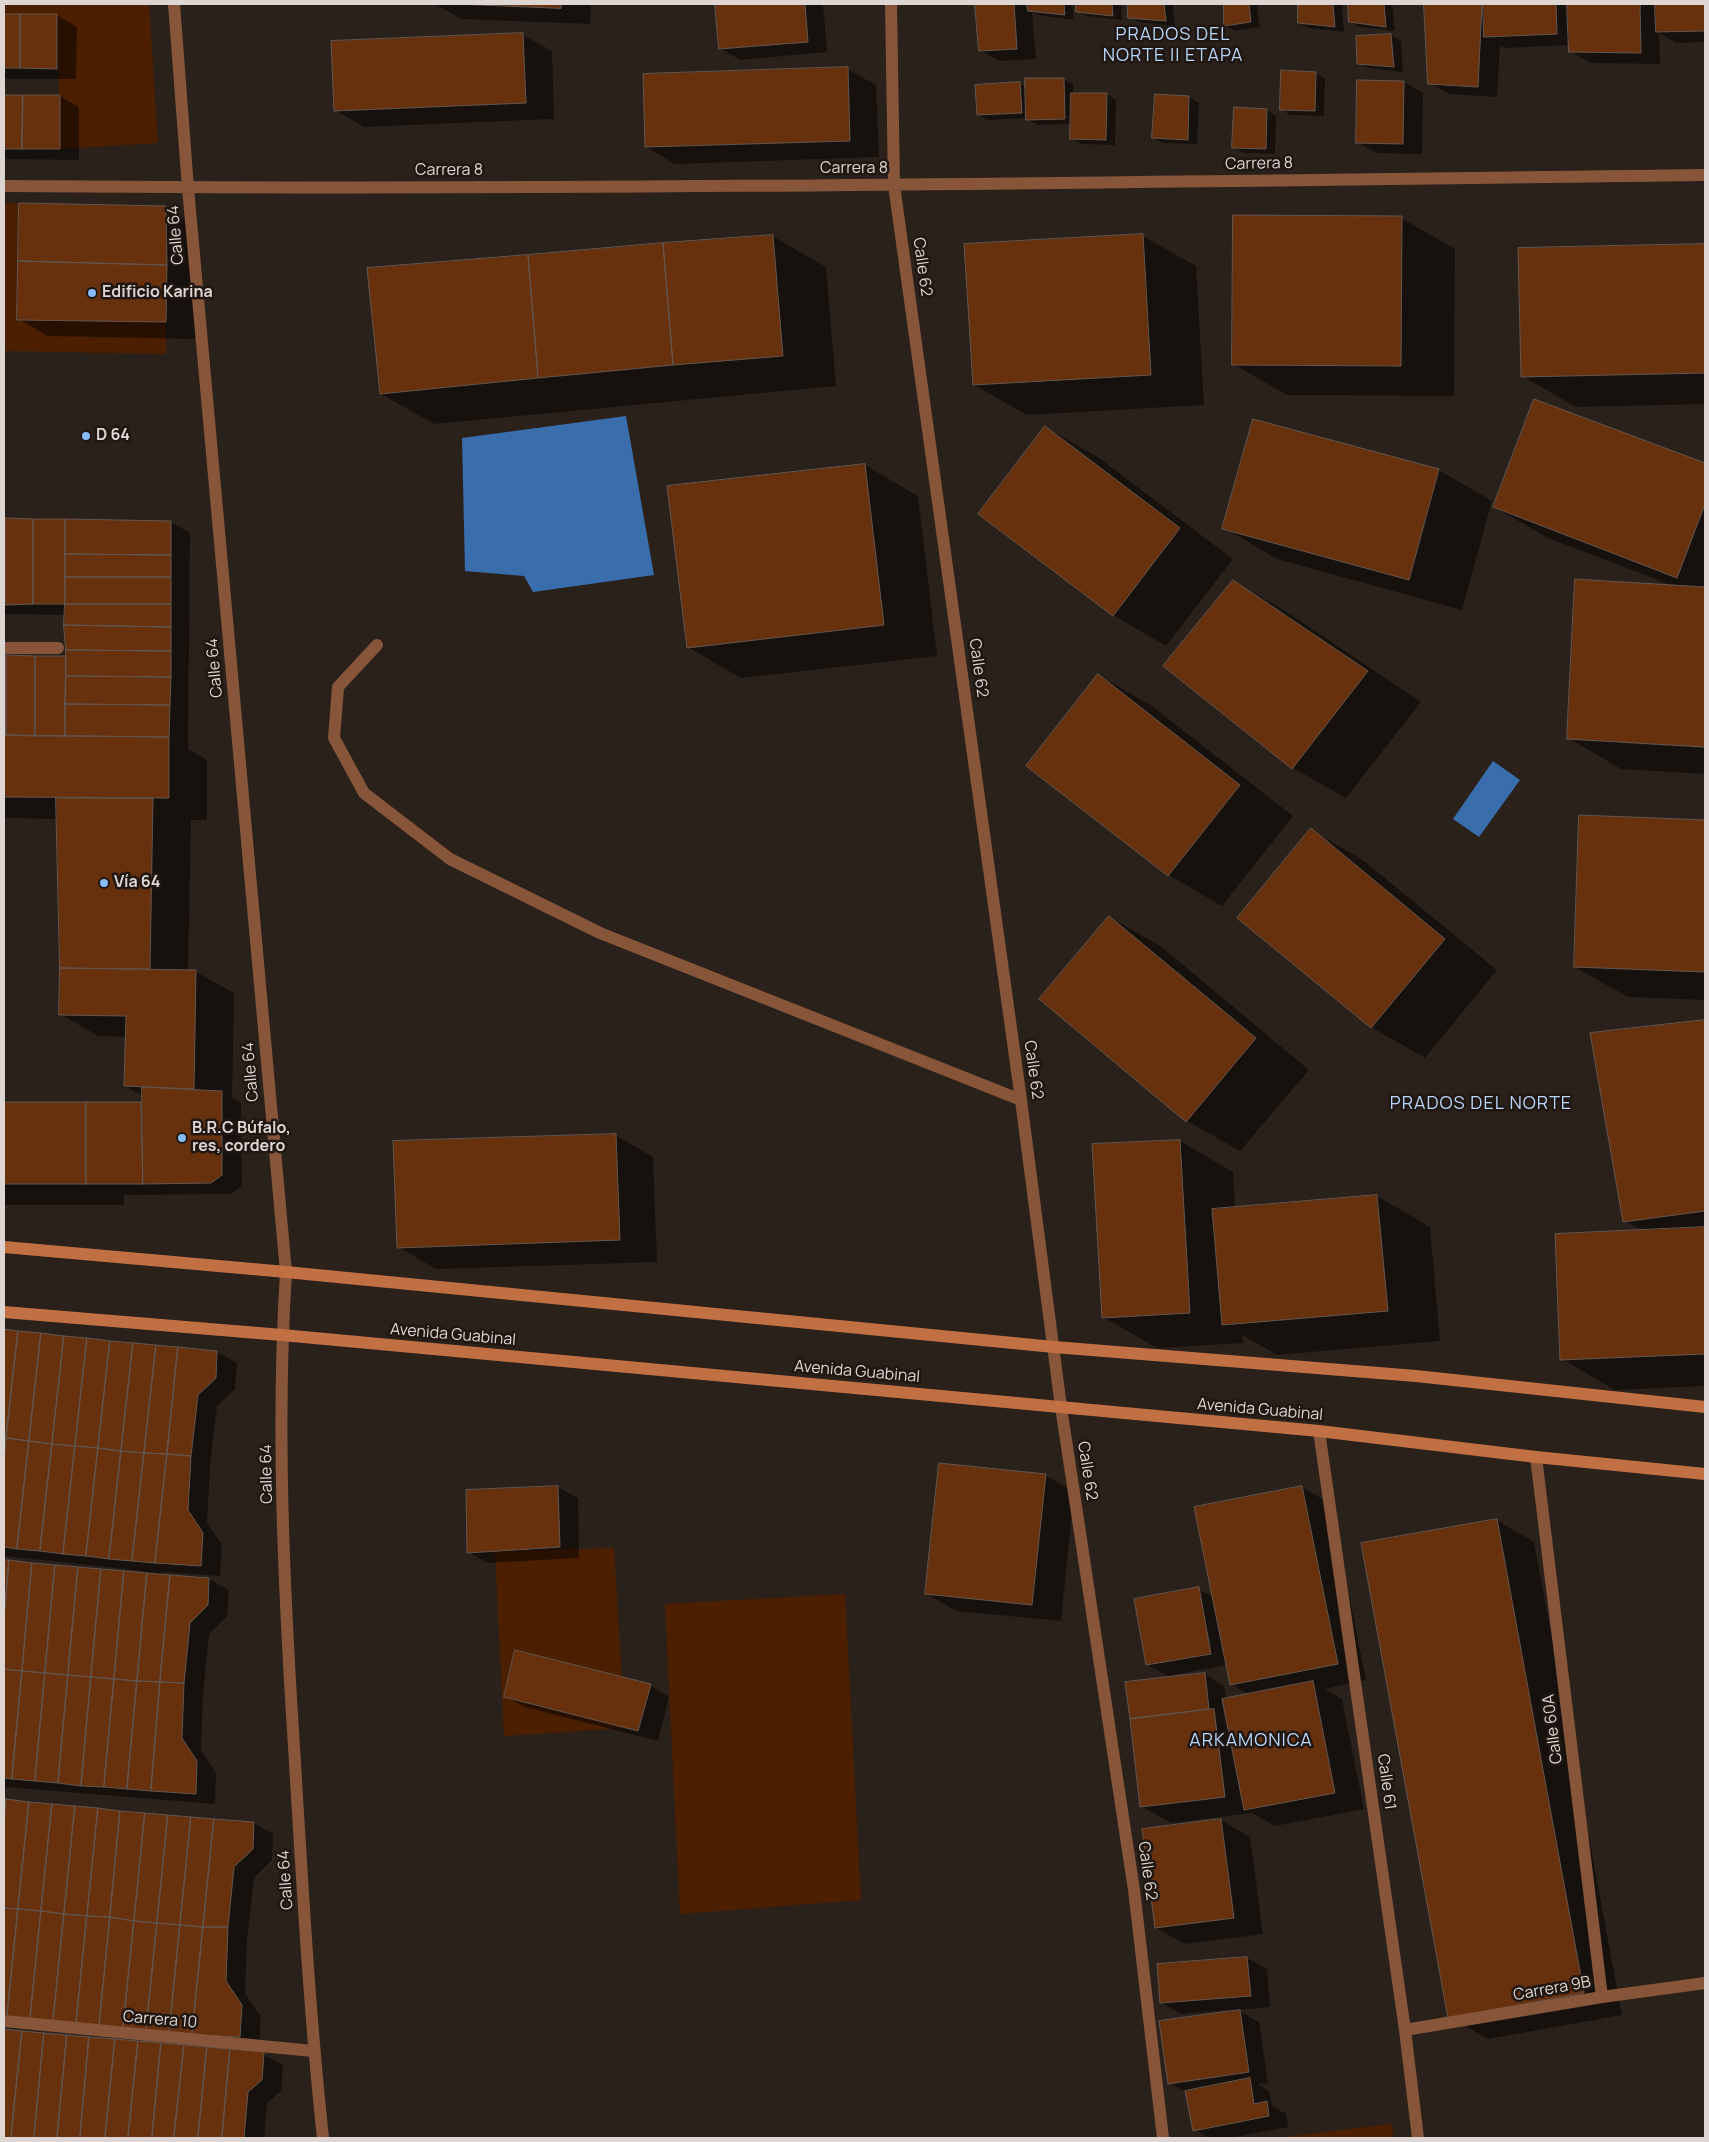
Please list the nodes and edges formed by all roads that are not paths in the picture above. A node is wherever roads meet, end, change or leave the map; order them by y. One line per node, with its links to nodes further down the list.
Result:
1 (174, 4): 6 (street, Calle 64)
2 (890, 4): 5 (street, Calle 62)
3 (1705, 174): 5 (street, Carrera 8)
4 (4, 186): 6 (street, Carrera 8)
5 (894, 186): 6 (street, Carrera 8); 10 (street, Calle 62)
6 (188, 188): 12 (street, Calle 64)
7 (377, 645): 10 (street)
8 (4, 648): 9 (street)
9 (58, 648)
10 (1021, 1100): 15 (street, Calle 62)
11 (4, 1247): 12 (main road)
12 (286, 1272): 14 (street, Calle 64); 15 (main road)
13 (4, 1312): 14 (main road, Avenida Guabinal)
14 (282, 1335): 16 (main road, Avenida Guabinal); 25 (street, Calle 64)
15 (1054, 1347): 16 (street, Calle 62); 17 (main road)
16 (1061, 1407): 18 (main road, Avenida Guabinal); 27 (street, Calle 62)
17 (1705, 1407)
18 (1319, 1431): 19 (main road, Avenida Guabinal); 24 (street, Calle 61)
19 (1536, 1457): 20 (main road, Avenida Guabinal); 22 (street, Calle 60A)
20 (1705, 1474)
21 (1705, 1983): 22 (street, Carrera 9B)
22 (1602, 1997): 24 (street, Carrera 9B)
23 (4, 2022): 25 (street, Carrera 10)
24 (1405, 2030): 28 (street, Calle 61)
25 (314, 2051): 26 (street, Calle 64)
26 (323, 2138)
27 (1162, 2138)
28 (1418, 2138)

